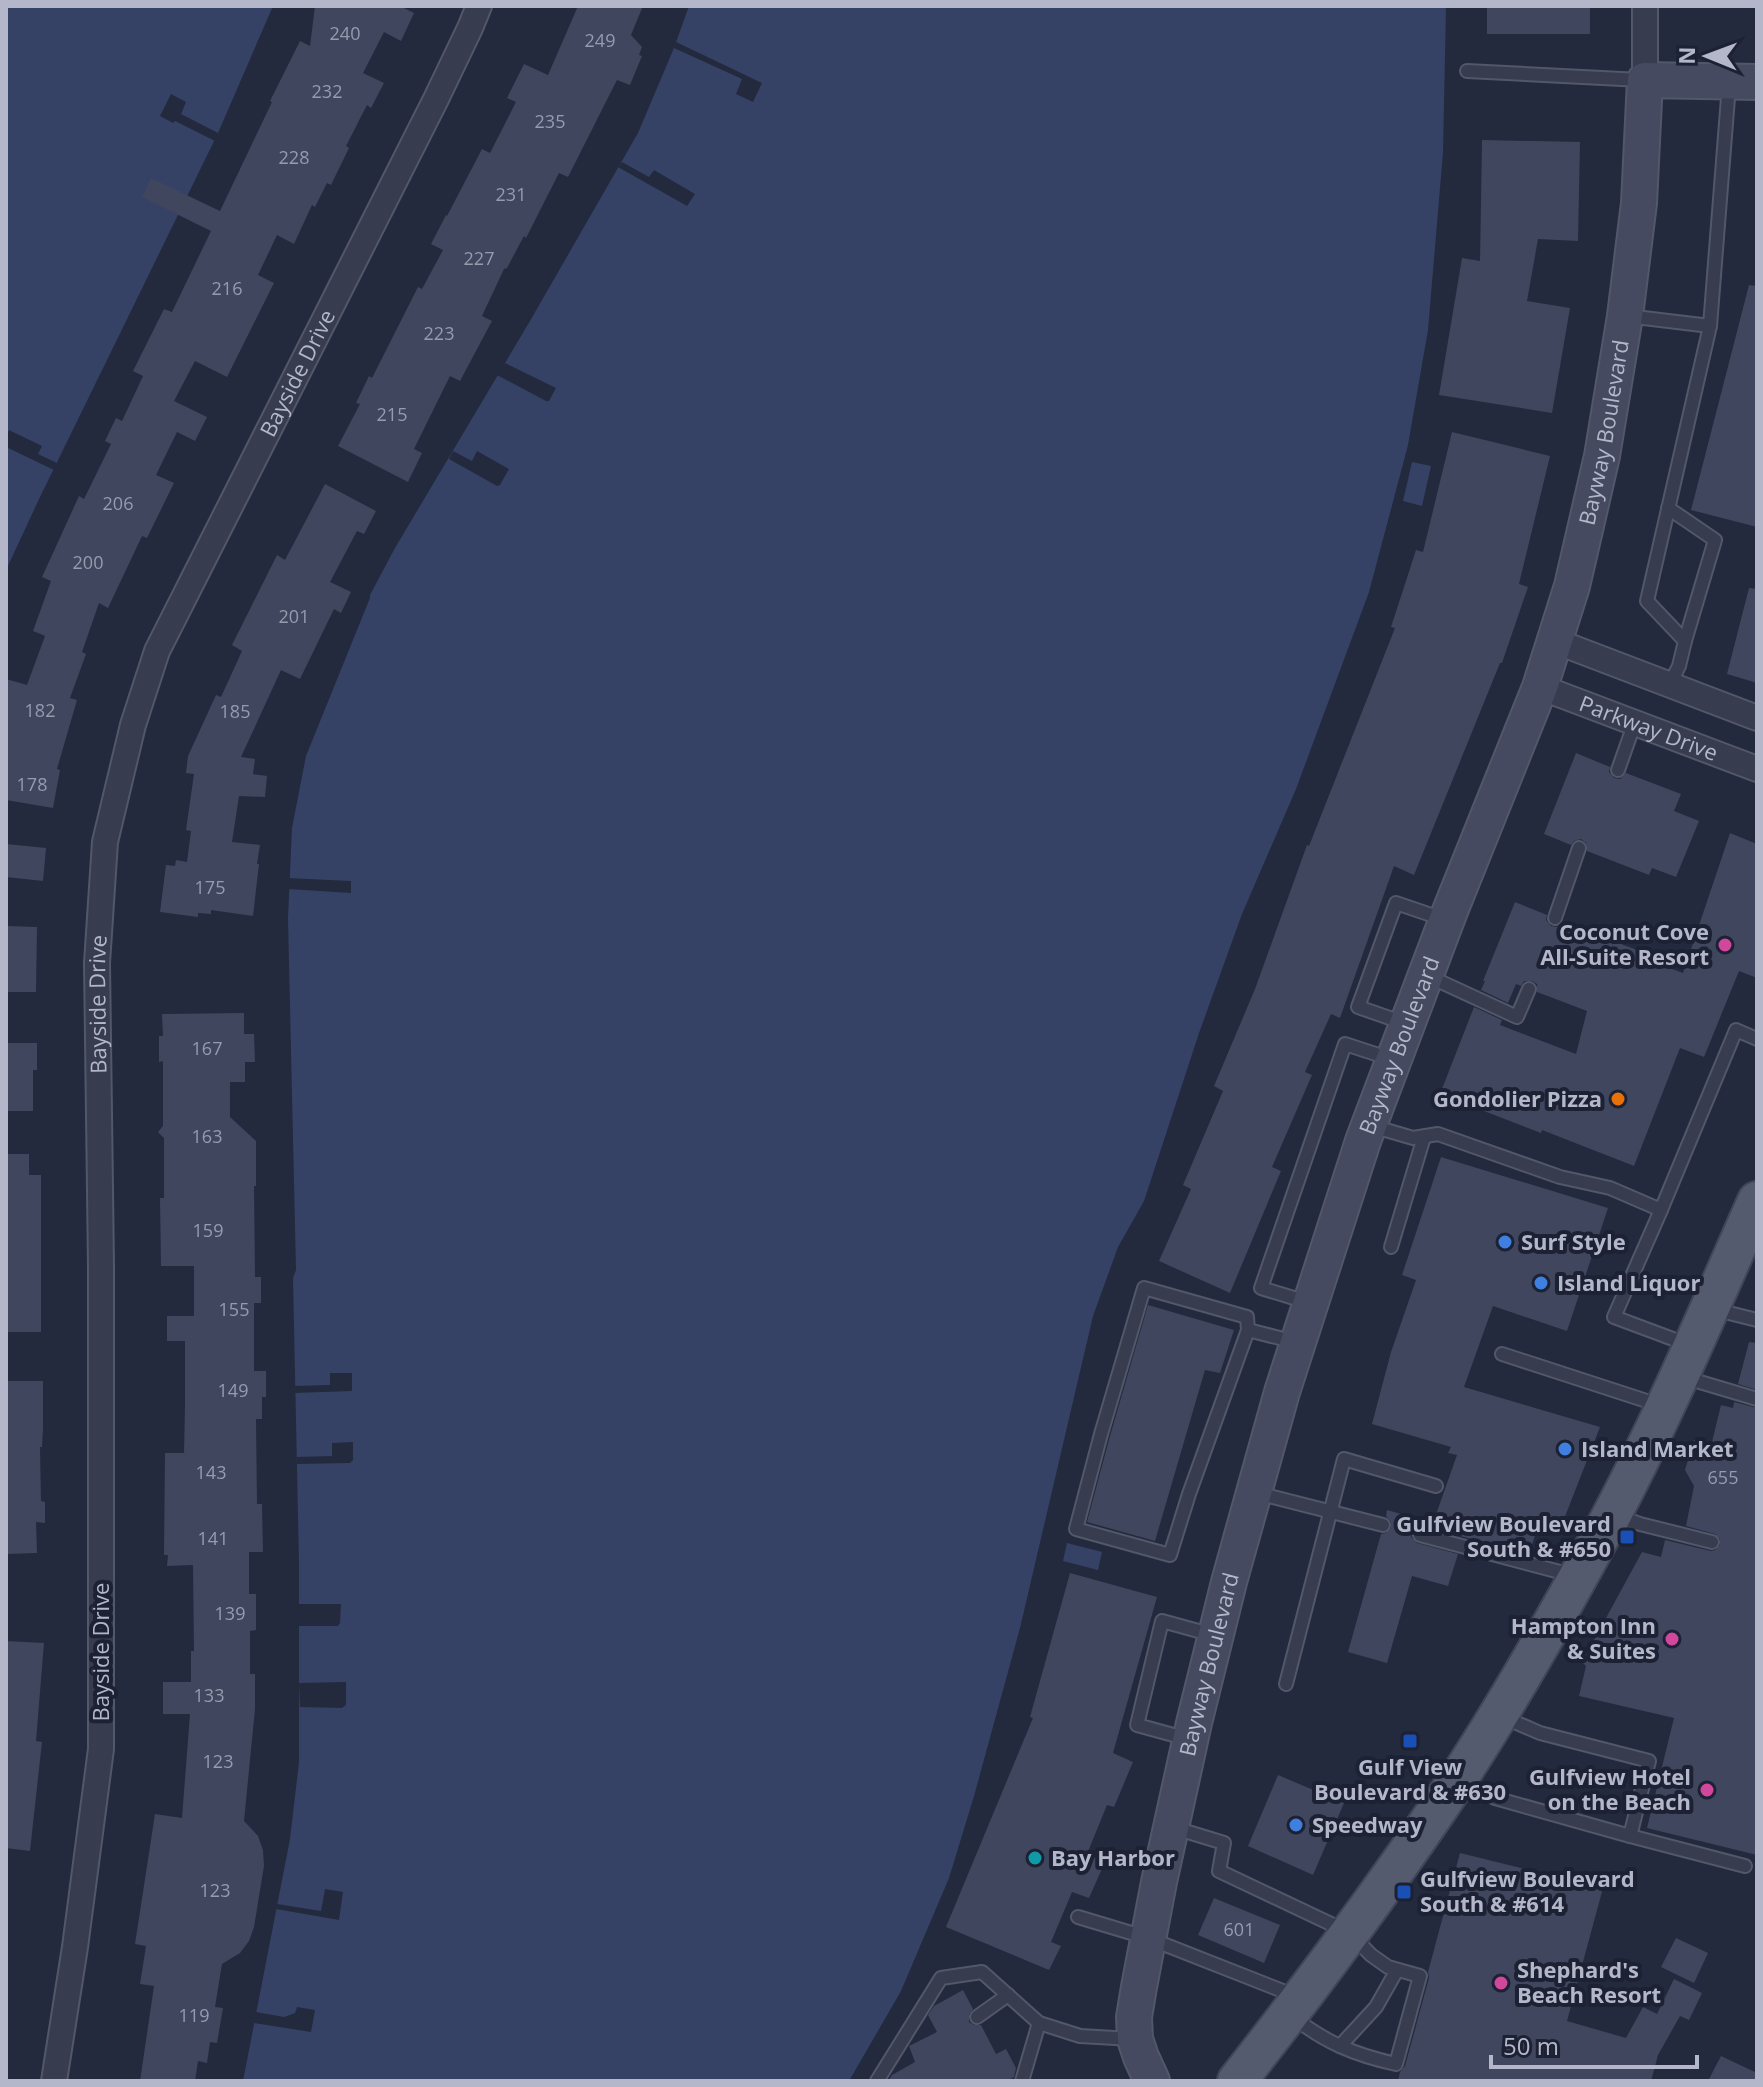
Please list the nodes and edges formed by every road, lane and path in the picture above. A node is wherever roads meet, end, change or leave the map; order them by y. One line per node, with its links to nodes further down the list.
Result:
1 (479, 6): 64 (street, Bayside Drive)
2 (1645, 6): 4 (street, Bayway Boulevard)
3 (1467, 71): 4 (lane)
4 (1645, 80): 5 (street); 6 (street, Bayway Boulevard)
5 (1743, 82): 7 (lane)
6 (1625, 316): 7 (lane); 9 (street, Bayway Boulevard)
7 (1710, 326): 8 (lane)
8 (1668, 508): 10 (lane); 10 (lane)
9 (1555, 641): 11 (street); 12 (street, Bayway Boulevard)
10 (1685, 641): 11 (lane)
11 (1670, 684): 13 (street)
12 (1540, 687): 14 (street, Parkway Drive); 19 (street, Bayway Boulevard)
13 (1757, 718)
14 (1635, 722): 15 (street, Parkway Drive); 16 (lane)
15 (1757, 769)
16 (1618, 770)
17 (1579, 848): 18 (lane)
18 (1555, 918)
19 (1447, 920): 20 (street, Bayway Boulevard); 22 (lane)
20 (1426, 975): 21 (lane); 22 (street, Bayway Boulevard)
21 (1529, 989)
22 (1407, 1024): 24 (street, Bayway Boulevard)
23 (1757, 1039): 28 (lane)
24 (1393, 1060): 25 (street, Bayway Boulevard); 30 (lane)
25 (1369, 1125): 26 (lane); 30 (street, Bayway Boulevard)
26 (1424, 1137): 28 (lane); 29 (lane)
27 (1757, 1201): 31 (main road)
28 (1661, 1210): 36 (lane)
29 (1391, 1247)
30 (1310, 1303): 34 (street, Bayway Boulevard)
31 (1711, 1309): 32 (lane); 36 (main road)
32 (1757, 1320)
33 (1248, 1330): 33 (lane); 34 (lane)
34 (1298, 1343): 39 (street, Bayway Boulevard)
35 (1502, 1354): 36 (lane)
36 (1679, 1377): 37 (lane); 41 (main road)
37 (1757, 1399)
38 (1436, 1486): 40 (lane)
39 (1254, 1492): 40 (lane); 46 (street, Bayway Boulevard)
40 (1330, 1511): 42 (lane); 47 (lane)
41 (1612, 1514): 44 (lane); 45 (main road)
42 (1383, 1525)
43 (1420, 1535): 45 (lane)
44 (1712, 1542)
45 (1578, 1577): 48 (main road)
46 (1216, 1635): 49 (street, Bayway Boulevard); 49 (lane)
47 (1286, 1684)
48 (1497, 1715): 50 (main road); 52 (lane)
49 (1191, 1740): 51 (street, Bayway Boulevard)
50 (1457, 1781): 52 (lane); 55 (main road)
51 (1171, 1827): 55 (lane); 56 (street, Bayway Boulevard)
52 (1630, 1836): 53 (lane)
53 (1745, 1866)
54 (1078, 1917): 56 (lane)
55 (1350, 1933): 57 (lane); 59 (main road)
56 (1148, 1938): 59 (lane); 62 (street, Bayway Boulevard)
57 (1397, 1970): 63 (lane); 63 (lane)
58 (1008, 1995): 60 (lane); 61 (lane); 65 (lane)
59 (1295, 2006): 63 (lane); 68 (main road)
60 (977, 2017)
61 (1039, 2023): 62 (lane); 66 (lane)
62 (1135, 2039): 67 (street, Bayway Boulevard)
63 (1340, 2046)
64 (54, 2081)
65 (877, 2081)
66 (1022, 2081)
67 (1152, 2081)
68 (1237, 2081)

